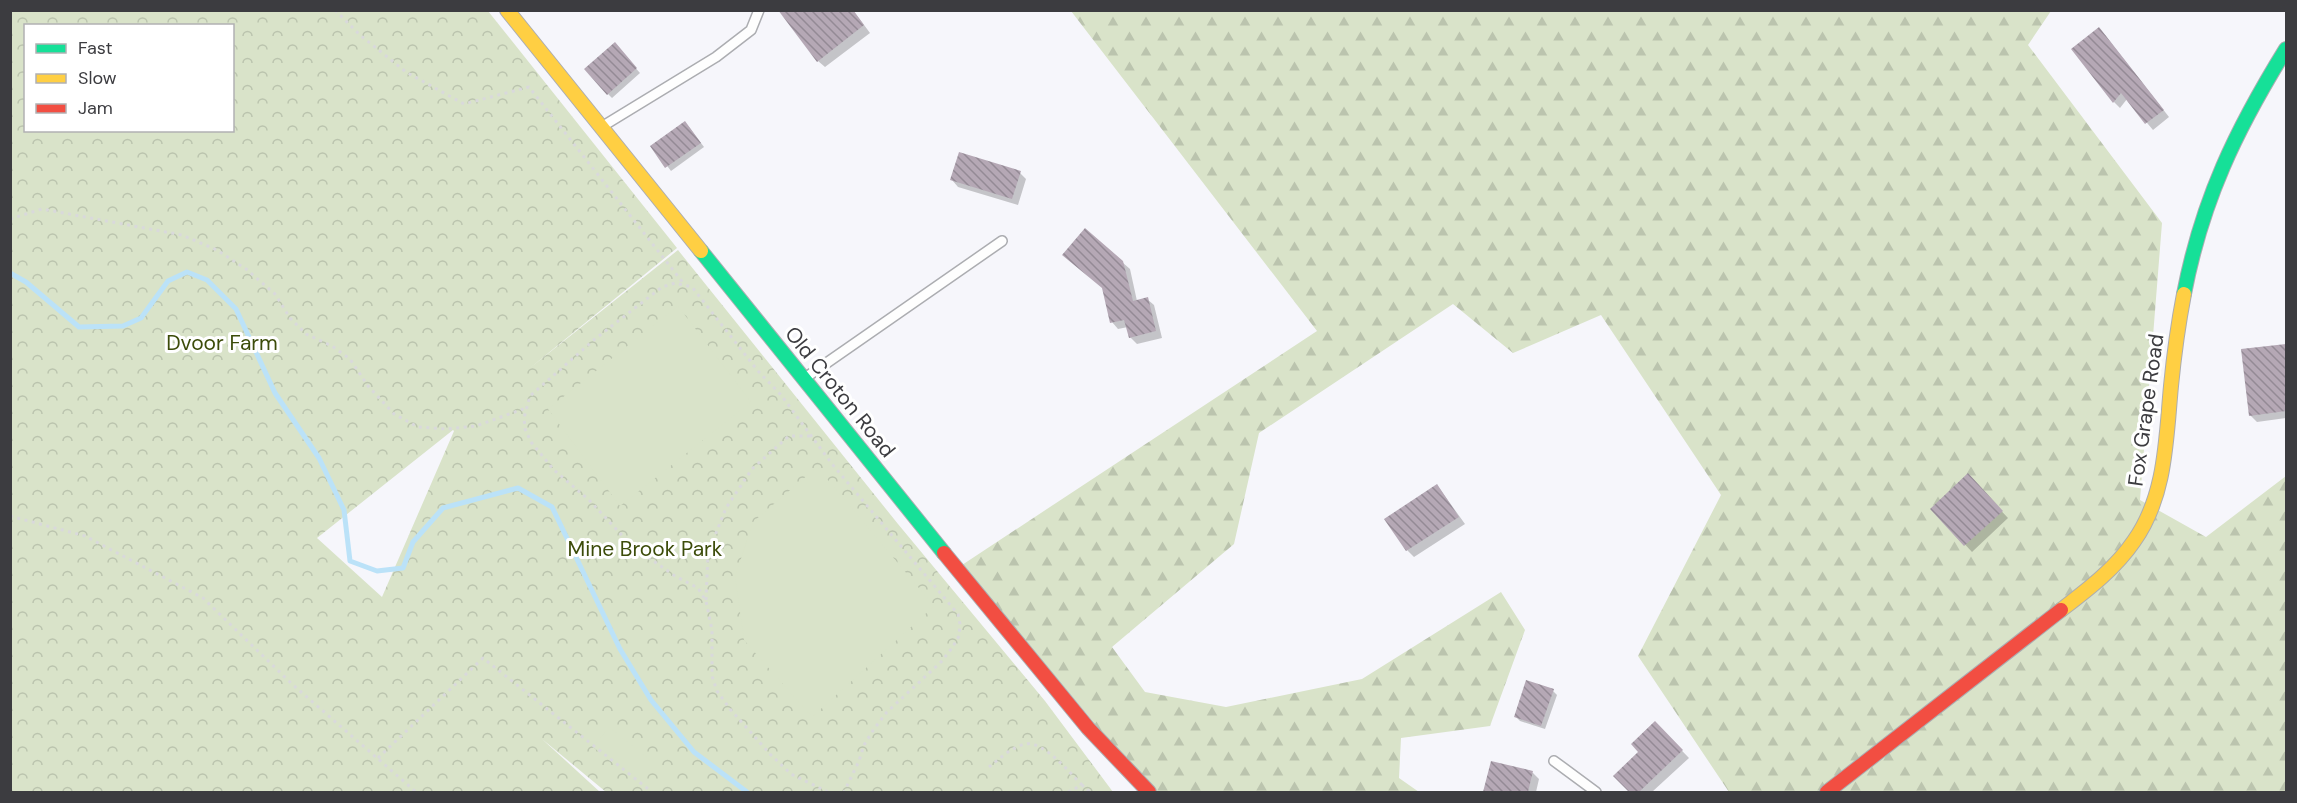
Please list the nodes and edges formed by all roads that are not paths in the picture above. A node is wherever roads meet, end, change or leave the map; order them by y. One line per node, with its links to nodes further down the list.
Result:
1 (507, 10): 4 (street, Old Croton Road)
2 (759, 10): 4 (lane)
3 (2286, 49): 10 (street, Fox Grape Road)
4 (601, 127): 6 (street, Old Croton Road)
5 (1002, 241): 6 (lane)
6 (803, 379): 8 (street, Old Croton Road)
7 (1554, 761): 9 (lane)
8 (1149, 792)
9 (1596, 792)
10 (1827, 792)

